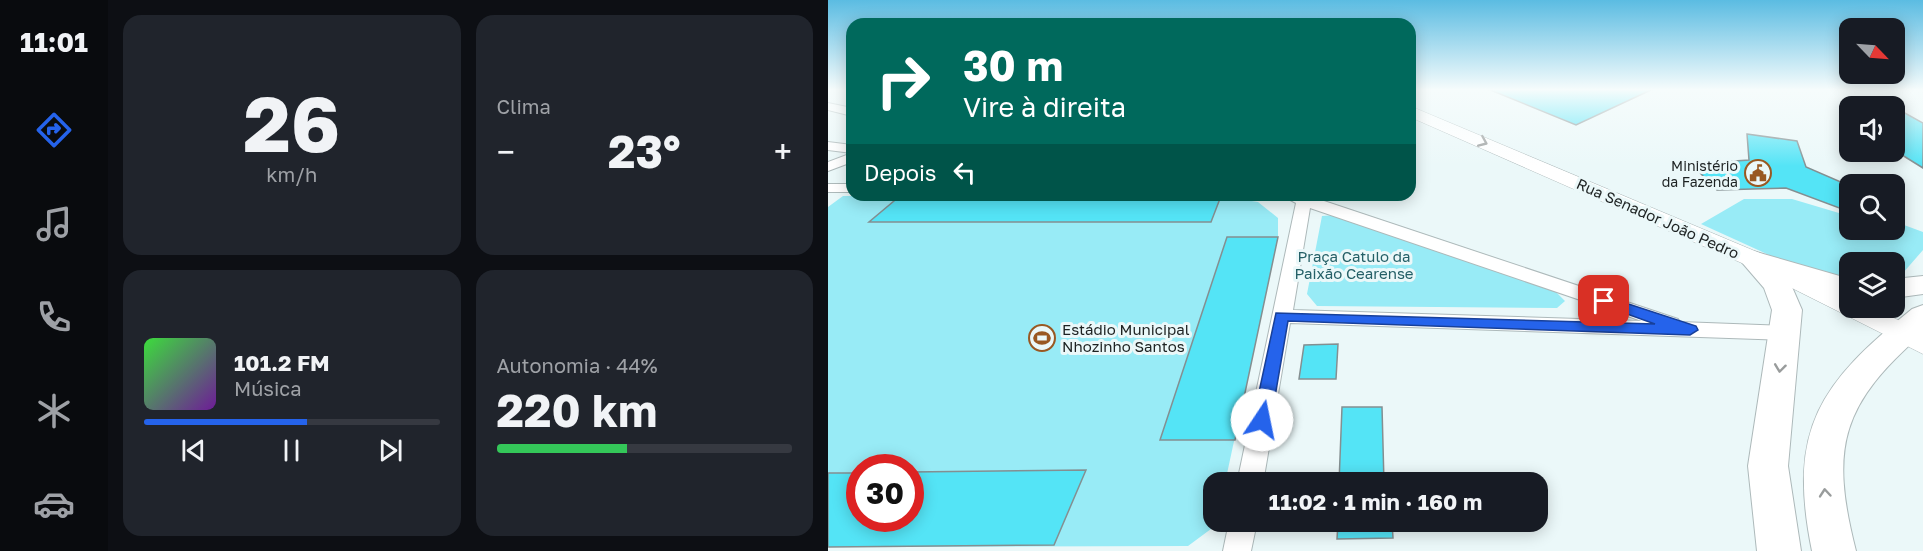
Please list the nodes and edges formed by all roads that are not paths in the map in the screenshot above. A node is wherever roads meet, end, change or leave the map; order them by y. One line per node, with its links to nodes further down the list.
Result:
1 (1419, 115): 10 (main road, Rua Senador João Pedro, one-way to 10)
2 (828, 146): 3 (street)
3 (846, 148)
4 (846, 160): 5 (street)
5 (828, 167)
6 (828, 188): 7 (street)
7 (846, 188)
8 (1296, 201): 14 (street)
9 (1308, 201): 15 (street)
10 (1753, 259): 12 (main road); 16 (main road, Rua Senador João Pedro); 17 (main road)
11 (1923, 285): 13 (main road)
12 (1839, 286)
13 (1905, 287)
14 (1282, 316): 15 (street); 18 (street)
15 (1690, 330): 17 (street)
16 (1916, 331): 22 (main road, one-way to 16)
17 (1785, 333): 21 (main road, one-way to 21)
18 (1252, 472)
19 (1241, 532): 20 (street)
20 (1237, 551)
21 (1779, 551)
22 (1834, 551)

